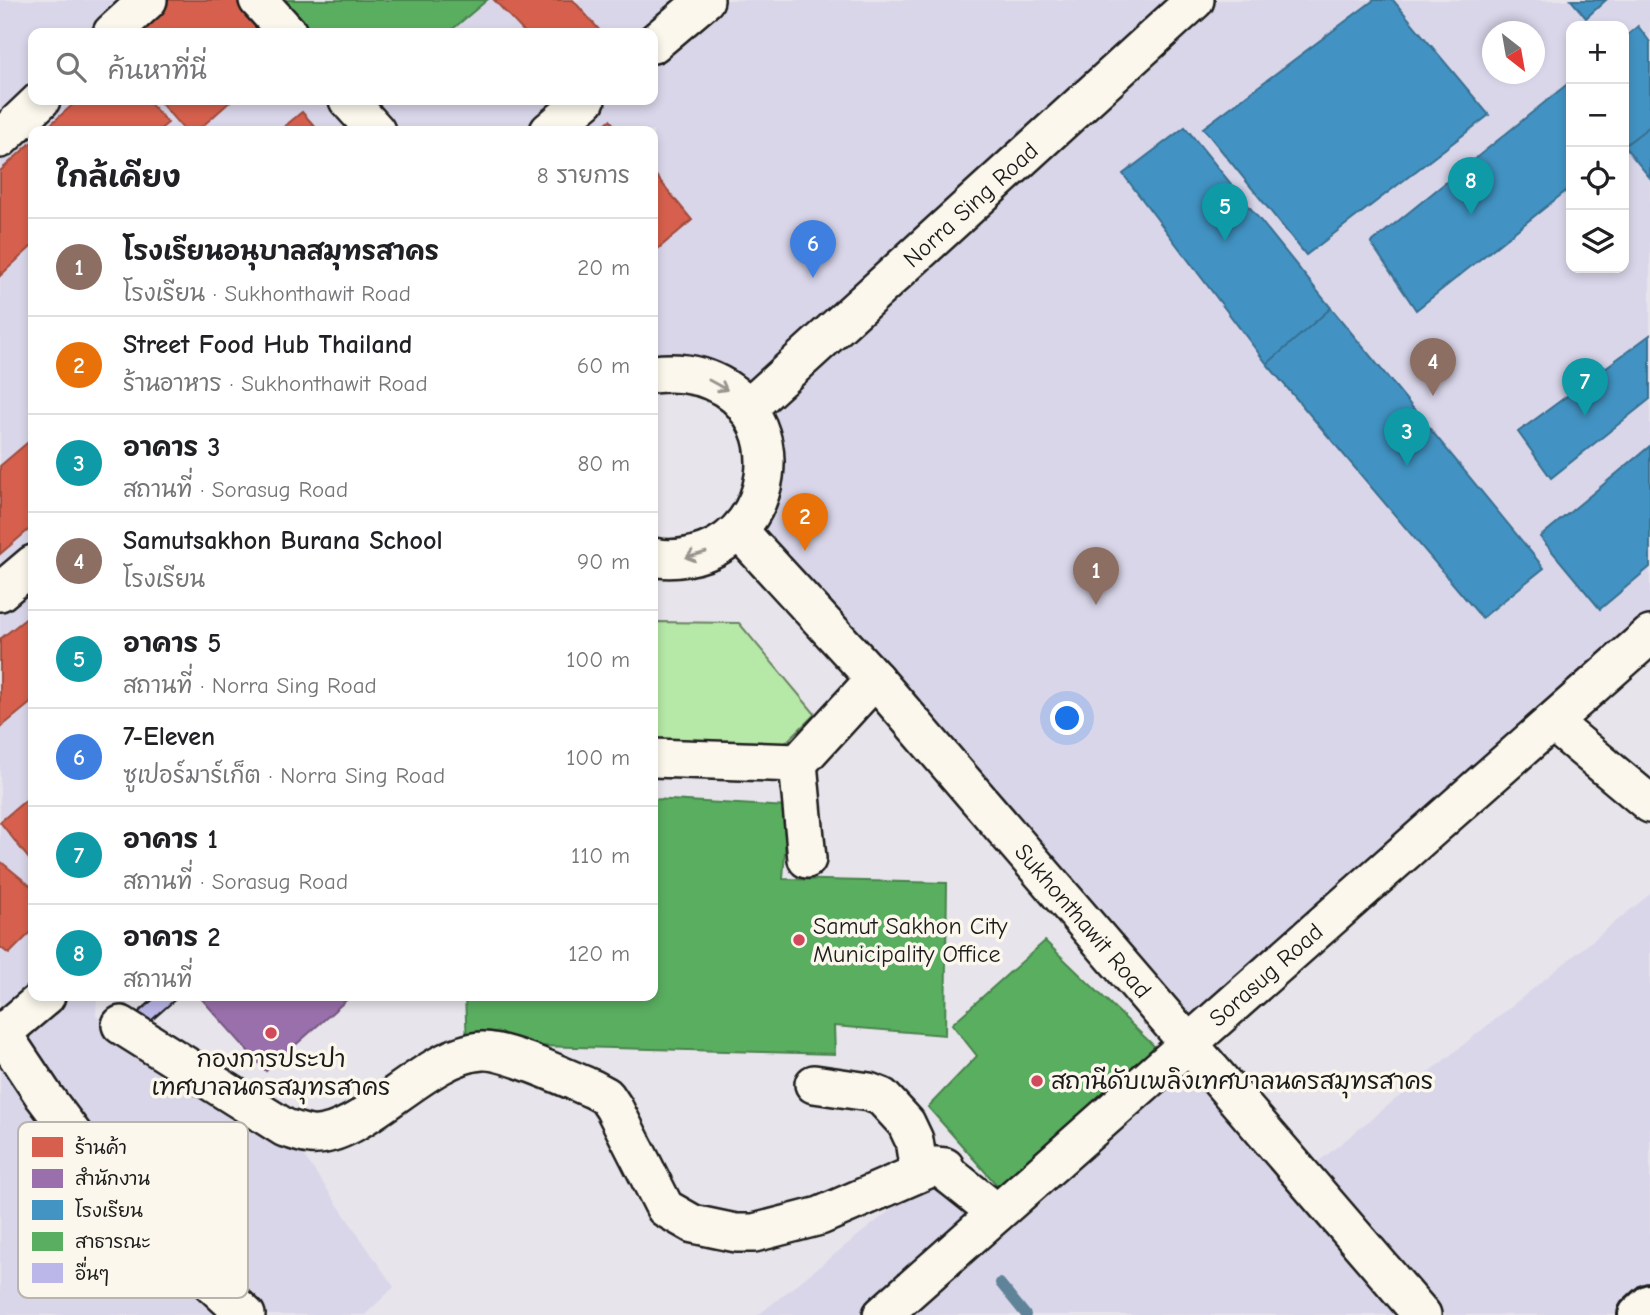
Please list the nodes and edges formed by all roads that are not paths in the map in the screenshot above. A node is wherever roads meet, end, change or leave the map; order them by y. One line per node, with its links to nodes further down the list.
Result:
1 (148, 0): 5 (street)
2 (258, 0): 6 (street)
3 (705, 0): 7 (street)
4 (1195, 0): 15 (street, Norra Sing Road)
5 (117, 28)
6 (283, 28)
7 (658, 40)
8 (36, 105): 13 (street)
9 (353, 105): 11 (street)
10 (580, 105): 12 (street)
11 (371, 126)
12 (555, 126)
13 (0, 139)
14 (658, 374): 15 (street, one-way to 15)
15 (747, 409): 16 (street)
16 (739, 531): 17 (street, one-way to 17); 21 (street, Sukhonthawit Road)
17 (658, 558)
18 (28, 568): 19 (street)
19 (0, 592)
20 (1650, 635): 22 (street, Sorasug Road)
21 (875, 678): 24 (street); 30 (street, Sukhonthawit Road)
22 (1552, 722): 25 (street); 30 (street, Sorasug Road)
23 (658, 758): 24 (street)
24 (798, 764): 26 (street)
25 (1650, 804)
26 (807, 859)
27 (40, 1001): 29 (street)
28 (121, 1025): 33 (street)
29 (1, 1033): 32 (street)
30 (1188, 1044): 34 (street, Sorasug Road); 39 (street, Sukhonthawit Road)
31 (814, 1084): 33 (street)
32 (64, 1122)
33 (919, 1172): 34 (street)
34 (997, 1213): 38 (street, Sorasug Road)
35 (228, 1298): 37 (street)
36 (1650, 1304): 40 (main road)
37 (246, 1315)
38 (882, 1315)
39 (1422, 1315)
40 (1638, 1315)

